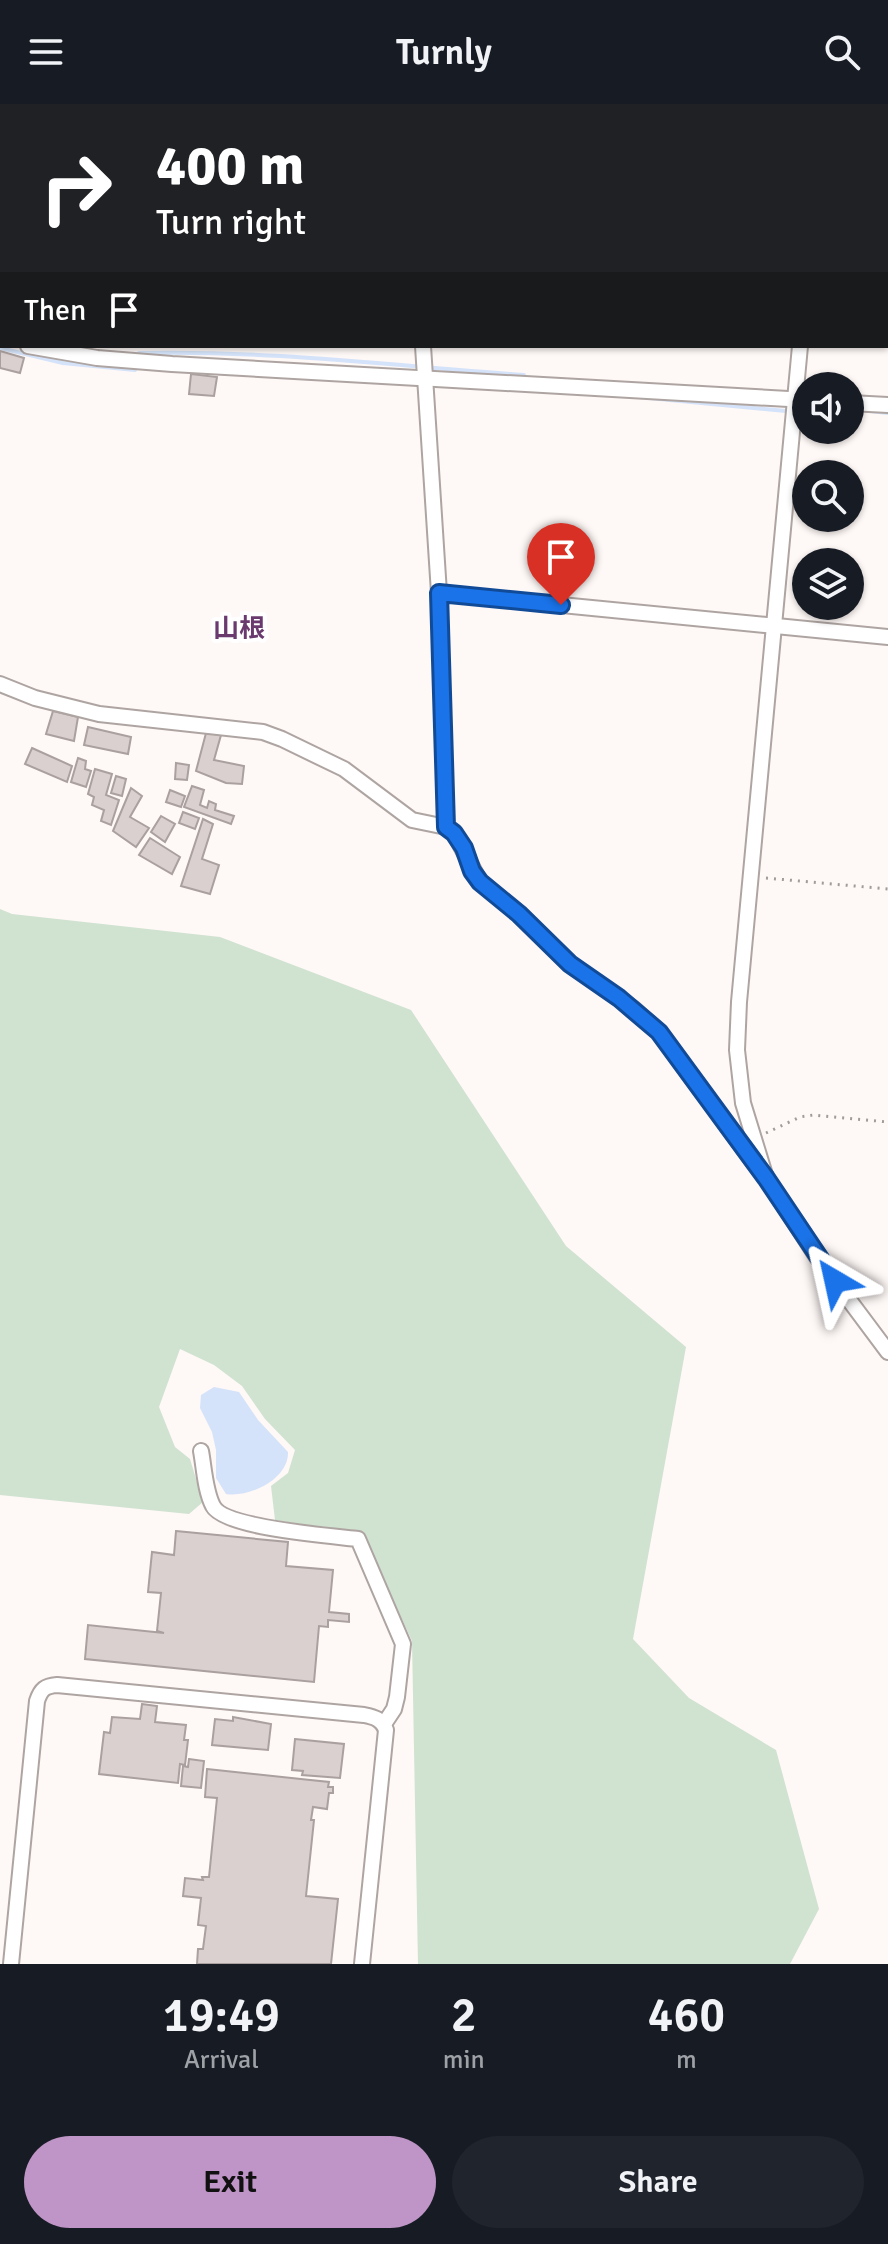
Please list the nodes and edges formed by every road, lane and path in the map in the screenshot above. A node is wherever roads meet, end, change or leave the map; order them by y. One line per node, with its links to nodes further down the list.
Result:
1 (41, 348): 4 (street)
2 (423, 348): 4 (street)
3 (800, 348): 5 (street)
4 (424, 370): 6 (street); 10 (street)
5 (800, 372)
6 (792, 399)
7 (864, 404): 8 (street)
8 (888, 405)
9 (796, 444): 11 (street)
10 (439, 593): 11 (street); 14 (street)
11 (773, 626): 12 (street); 15 (street)
12 (888, 637)
13 (0, 684): 14 (street)
14 (446, 827): 19 (street)
15 (750, 877): 16 (path); 18 (street)
16 (888, 889)
17 (888, 1122): 18 (path)
18 (752, 1140): 19 (street)
19 (766, 1178): 20 (street)
20 (888, 1352)
21 (201, 1451): 22 (street)
22 (384, 1724): 23 (street); 24 (street)
23 (11, 1964)
24 (362, 1964)

